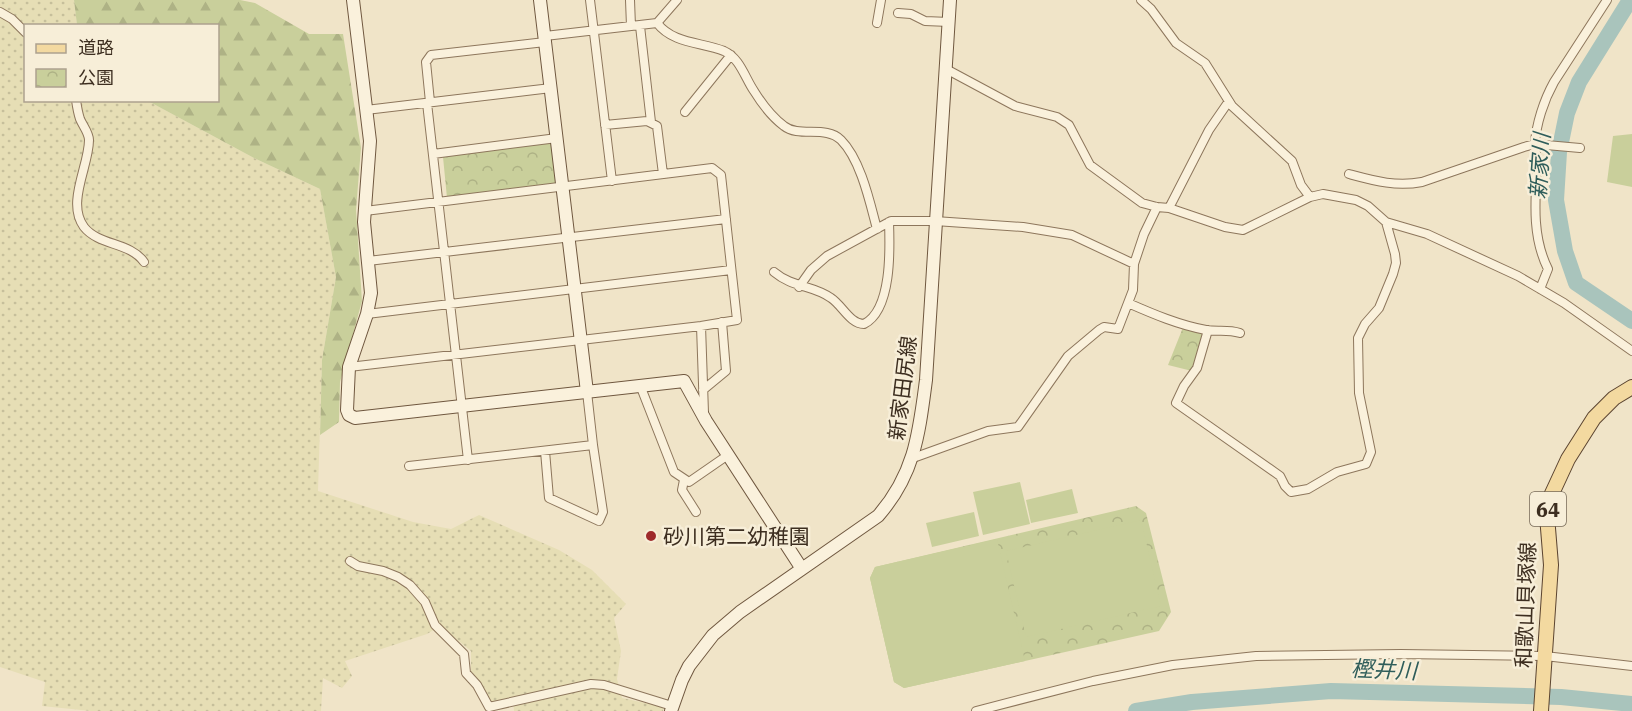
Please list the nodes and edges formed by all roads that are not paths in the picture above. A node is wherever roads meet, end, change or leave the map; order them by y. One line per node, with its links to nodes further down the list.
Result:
1 (353, 0): 25 (street)
2 (540, 0): 18 (street)
3 (590, 0): 17 (street)
4 (630, 0): 15 (street)
5 (677, 0): 13 (street)
6 (881, 0): 14 (street)
7 (950, 0): 12 (street, 新家田尻線)
8 (1141, 0): 22 (street)
9 (1607, 0): 30 (street)
10 (0, 12): 16 (street)
11 (898, 13): 12 (street)
12 (949, 22): 20 (street, 新家田尻線)
13 (657, 23): 15 (street); 19 (street)
14 (877, 23)
15 (636, 26): 17 (street); 27 (street)
16 (24, 31)
17 (594, 31): 18 (street); 28 (street)
18 (545, 39): 21 (street); 24 (street)
19 (730, 55): 26 (street); 46 (street)
20 (946, 69): 39 (street); 43 (street, 新家田尻線)
21 (551, 88): 24 (street); 29 (street)
22 (1229, 101): 37 (street); 40 (street)
23 (76, 102): 50 (street)
24 (428, 102): 25 (street); 32 (street)
25 (366, 110): 41 (street)
26 (685, 112)
27 (651, 122): 28 (street); 33 (street)
28 (605, 125): 35 (street)
29 (557, 138): 32 (street); 36 (street)
30 (1535, 144): 31 (street); 34 (street); 56 (street)
31 (1580, 148)
32 (433, 154): 38 (street)
33 (663, 174): 35 (street); 42 (street)
34 (1349, 174)
35 (612, 181): 36 (street)
36 (563, 188): 38 (street); 47 (street)
37 (1310, 197): 40 (street); 45 (street)
38 (439, 202): 41 (street); 48 (street)
39 (1156, 207): 40 (street); 51 (street)
40 (1169, 208)
41 (365, 211): 49 (street)
42 (726, 219): 47 (street); 52 (street)
43 (935, 221): 44 (street); 51 (street); 79 (street, 新家田尻線)
44 (889, 222): 46 (street); 54 (street)
45 (1386, 222): 56 (street); 62 (street)
46 (877, 229): 54 (street)
47 (569, 238): 48 (street); 55 (street)
48 (444, 253): 49 (street); 57 (street)
49 (368, 261): 59 (street)
50 (144, 262)
51 (1134, 264): 58 (street)
52 (731, 270): 55 (street); 60 (street)
53 (774, 272): 54 (street)
54 (799, 287)
55 (574, 289): 57 (street); 64 (street)
56 (1540, 289): 65 (street)
57 (450, 303): 59 (street); 66 (street)
58 (1128, 303): 62 (street); 79 (street)
59 (367, 314): 67 (street)
60 (722, 322): 61 (street); 72 (street)
61 (701, 326): 64 (street); 68 (street)
62 (1208, 330): 63 (street)
63 (1240, 333)
64 (581, 339): 66 (street); 73 (street)
65 (1632, 351)
66 (456, 354): 67 (street); 74 (street)
67 (349, 367): 74 (street)
68 (703, 377): 69 (street); 72 (street)
69 (684, 381): 70 (street); 75 (street)
70 (640, 385): 73 (street); 82 (street)
71 (1632, 387): 86 (main road, 和歌山貝塚線 / 64)
72 (703, 390): 75 (street)
73 (587, 392): 74 (street); 76 (street)
74 (463, 406): 80 (street)
75 (704, 417): 78 (street)
76 (593, 445): 77 (street); 77 (street)
77 (545, 451): 80 (street)
78 (728, 455): 82 (street); 85 (street)
79 (913, 458): 85 (street, 新家田尻線)
80 (468, 460): 81 (street)
81 (409, 466)
82 (684, 480): 83 (street)
83 (696, 512)
84 (350, 561): 88 (street)
85 (802, 569): 88 (street, 新家田尻線)
86 (1545, 659): 87 (street); 89 (street); 90 (main road, 和歌山貝塚線 / 64)
87 (1632, 666)
88 (672, 709)
89 (976, 711)
90 (1540, 711)

